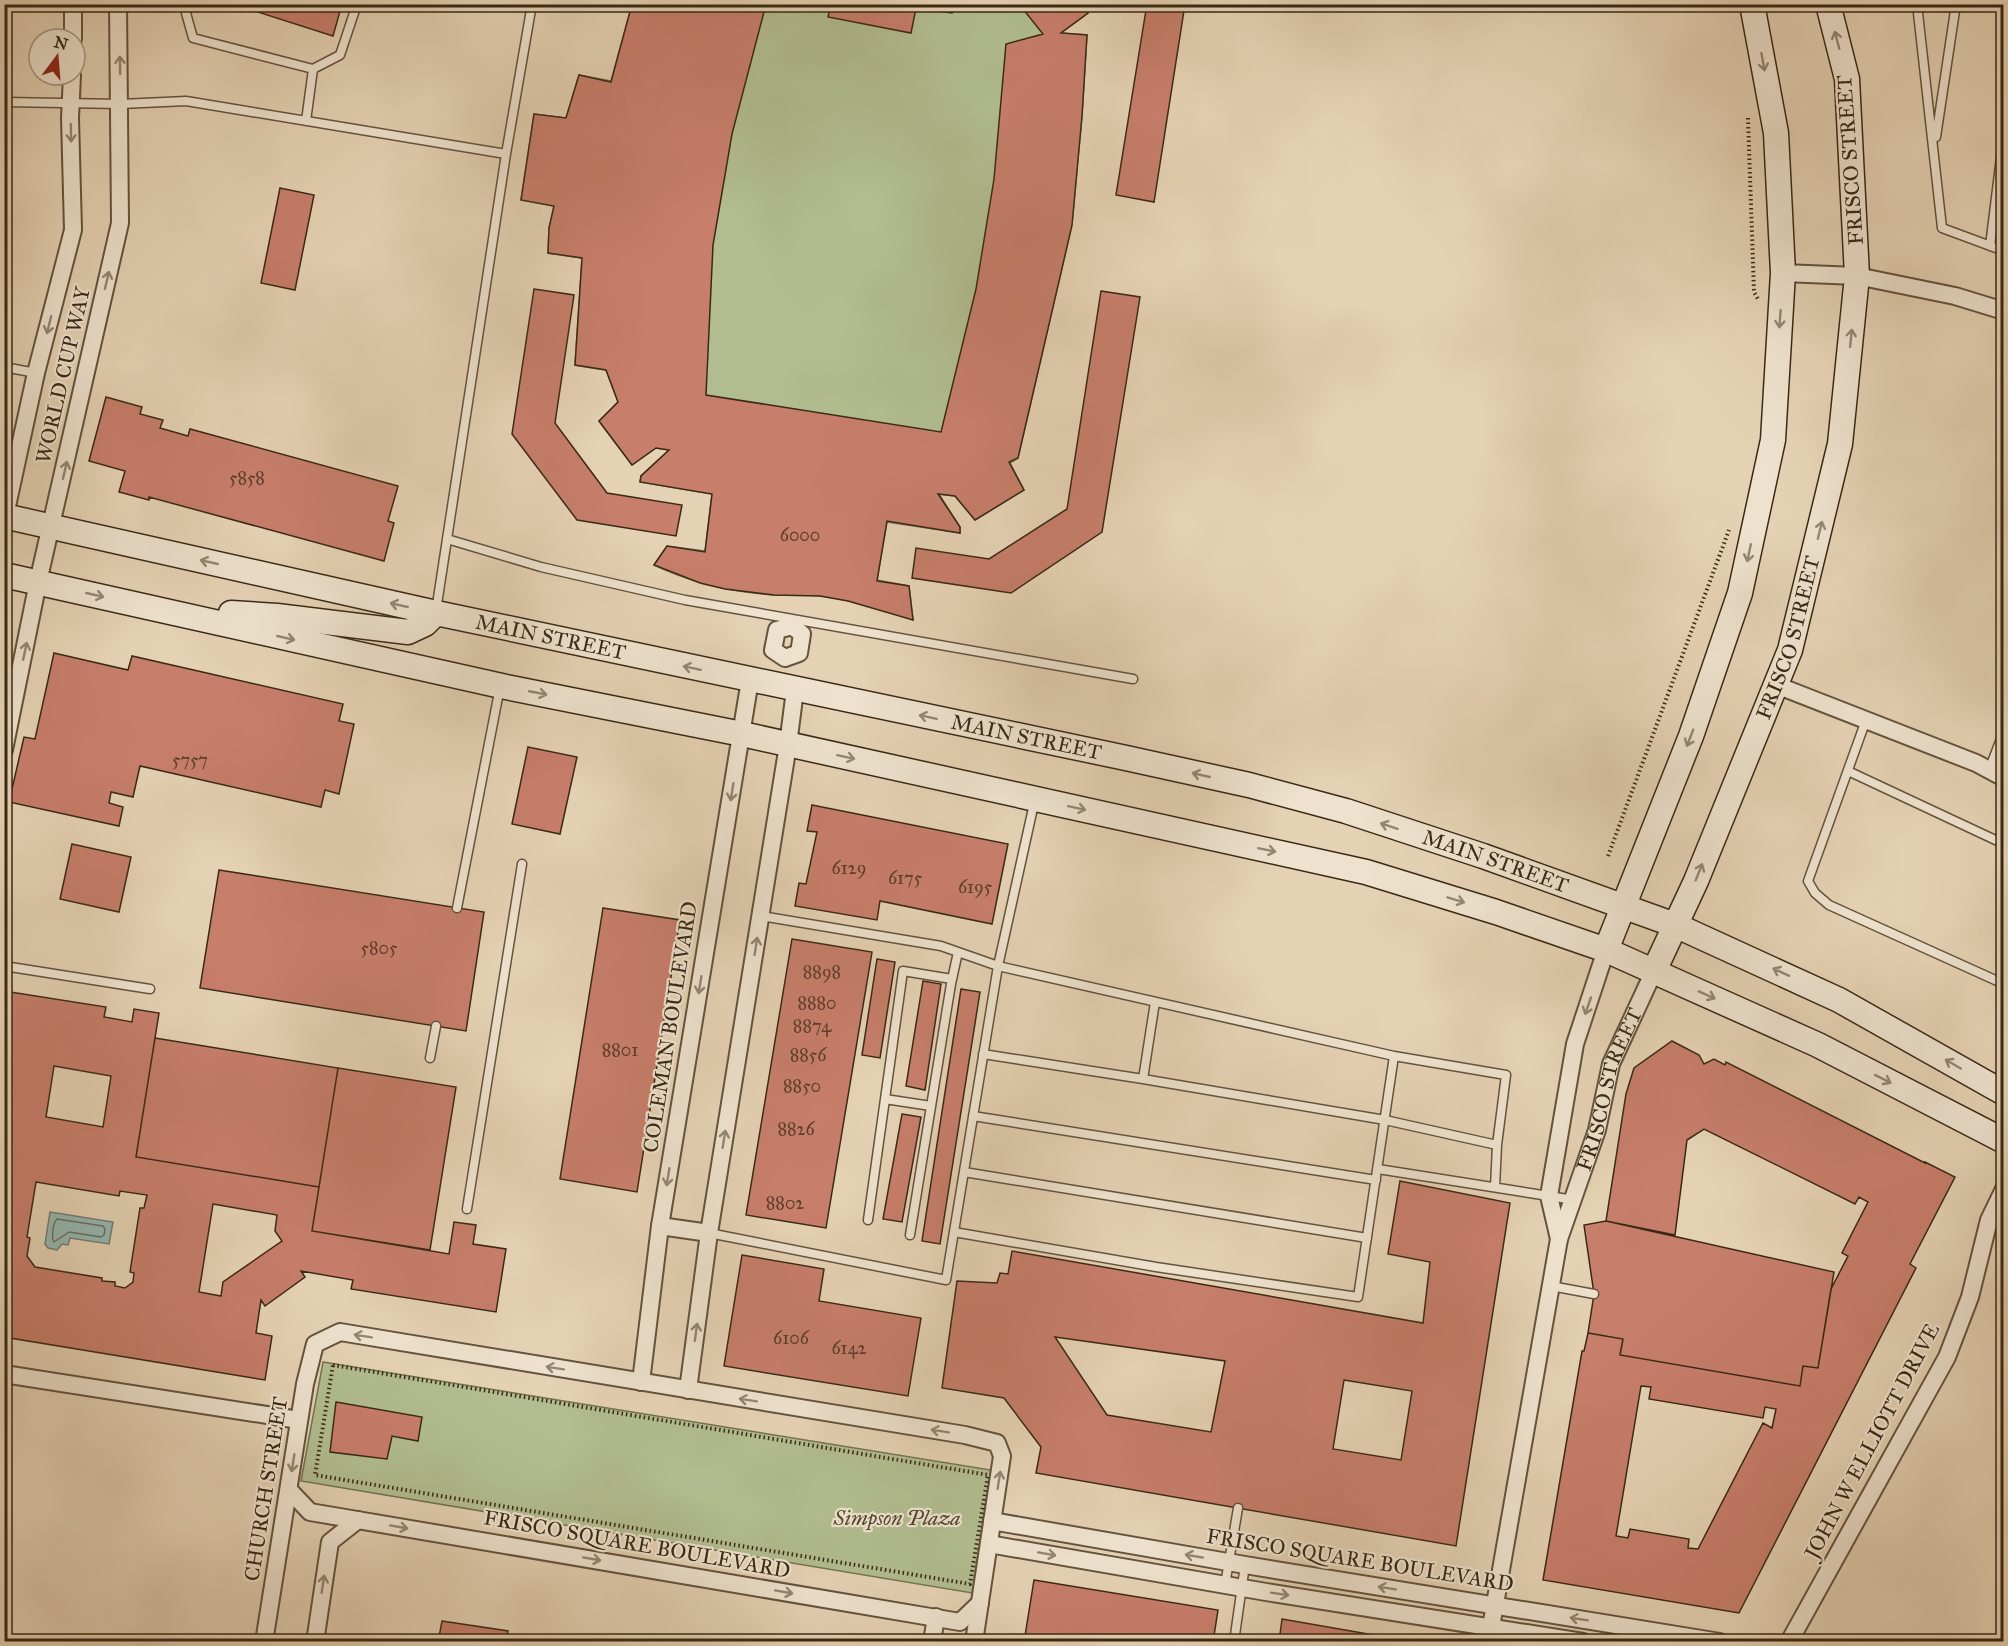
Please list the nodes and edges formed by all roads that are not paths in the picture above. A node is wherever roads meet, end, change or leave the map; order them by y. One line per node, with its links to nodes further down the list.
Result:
1 (74, 4): 10 (street)
2 (118, 4): 15 (street, WORLD CUP WAY, one-way to 2)
3 (188, 4): 11 (lane)
4 (357, 4): 11 (lane)
5 (532, 4): 19 (lane)
6 (1752, 4): 22 (main road, FRISCO STREET, one-way to 22)
7 (1828, 4): 23 (main road, FRISCO STREET, one-way to 7)
8 (1917, 4): 18 (lane)
9 (1956, 4): 18 (lane)
10 (73, 27)
11 (313, 69): 16 (lane)
12 (71, 87): 14 (street, WORLD CUP WAY)
13 (4, 102): 14 (lane)
14 (70, 102): 15 (lane); 26 (street, WORLD CUP WAY, one-way to 26)
15 (121, 104): 16 (lane); 28 (street, WORLD CUP WAY, one-way to 15)
16 (306, 121): 19 (lane)
17 (2004, 133): 20 (lane)
18 (1934, 151): 20 (lane)
19 (506, 153): 29 (lane)
20 (1990, 246): 21 (lane)
21 (2004, 251)
22 (1783, 273): 23 (street); 50 (main road, FRISCO STREET, one-way to 50)
23 (1857, 276): 24 (street); 38 (main road, FRISCO STREET, one-way to 23)
24 (2004, 311)
25 (4, 367): 26 (lane)
26 (36, 373): 27 (street, WORLD CUP WAY)
27 (5, 517): 28 (main road, MAIN STREET)
28 (52, 527): 31 (street, WORLD CUP WAY); 32 (main road, MAIN STREET, one-way to 28)
29 (447, 539): 32 (lane); 34 (lane)
30 (4, 575): 31 (main road)
31 (38, 582): 33 (main road, one-way to 33); 44 (street, WORLD CUP WAY, one-way to 31)
32 (436, 613): 33 (main road); 35 (main road, MAIN STREET, one-way to 32)
33 (186, 615): 37 (main road, one-way to 37)
34 (793, 623): 36 (lane); 39 (street)
35 (750, 680): 39 (main road, MAIN STREET); 42 (street, COLEMAN BOULEVARD)
36 (1133, 680)
37 (501, 685): 42 (main road, one-way to 42); 51 (lane)
38 (1776, 686): 40 (street); 53 (main road, FRISCO STREET, one-way to 38)
39 (787, 688): 43 (street); 50 (main road, MAIN STREET, one-way to 39)
40 (1866, 720): 45 (lane); 46 (street)
41 (2004, 731): 46 (lane)
42 (742, 734): 43 (main road); 84 (street, COLEMAN BOULEVARD, one-way to 84)
43 (789, 744): 47 (main road, one-way to 47); 52 (street)
44 (4, 750)
45 (1848, 771): 48 (lane); 60 (lane)
46 (1996, 774)
47 (1035, 799): 54 (main road, one-way to 54); 57 (lane)
48 (2004, 844)
49 (522, 864): 82 (lane)
50 (1623, 905): 53 (main road, MAIN STREET); 54 (main road, FRISCO STREET)
51 (457, 908)
52 (760, 916): 55 (lane); 85 (street, one-way to 52)
53 (1675, 925): 58 (main road, FRISCO STREET); 68 (main road, MAIN STREET, one-way to 53)
54 (1606, 950): 58 (main road); 80 (street, FRISCO STREET, one-way to 80)
55 (958, 952): 57 (lane); 59 (lane)
56 (4, 966): 61 (lane)
57 (998, 966): 62 (lane); 64 (lane)
58 (1654, 971): 73 (main road, one-way to 73); 81 (street, FRISCO STREET)
59 (952, 979): 69 (lane); 70 (lane)
60 (2004, 984)
61 (150, 989)
62 (1155, 1002): 65 (lane); 67 (lane)
63 (436, 1026): 66 (lane)
64 (983, 1054): 67 (lane); 71 (lane)
65 (1394, 1056): 72 (lane); 74 (lane)
66 (430, 1058)
67 (1143, 1079): 72 (lane)
68 (2004, 1093)
69 (885, 1099): 70 (lane); 83 (lane)
70 (931, 1106): 87 (lane)
71 (973, 1116): 76 (lane); 77 (lane)
72 (1385, 1120): 74 (lane); 75 (lane)
73 (2004, 1141)
74 (1497, 1145): 78 (lane)
75 (1378, 1169): 77 (lane); 78 (lane)
76 (964, 1172): 86 (lane); 88 (lane)
77 (1376, 1180): 88 (lane)
78 (1495, 1187): 80 (lane)
79 (2004, 1189): 115 (street, JOHN W ELLIOTT DRIVE)
80 (1549, 1196): 81 (lane); 89 (street, FRISCO STREET)
81 (1574, 1200): 89 (street, FRISCO STREET)
82 (467, 1209)
83 (868, 1220)
84 (660, 1226): 85 (street); 93 (street, COLEMAN BOULEVARD)
85 (709, 1233): 86 (lane); 94 (street, one-way to 85)
86 (954, 1233): 88 (lane)
87 (910, 1235)
88 (1367, 1238)
89 (1559, 1239): 90 (street, FRISCO STREET)
90 (1551, 1287): 91 (lane); 105 (street, FRISCO STREET)
91 (1594, 1294)
92 (4, 1374): 95 (street)
93 (640, 1382): 94 (street); 95 (street, CHURCH STREET, one-way to 95)
94 (688, 1390): 99 (street, one-way to 94)
95 (299, 1420): 96 (street, CHURCH STREET, one-way to 96)
96 (289, 1490): 98 (street, FRISCO SQUARE BOULEVARD); 108 (street, CHURCH STREET)
97 (1238, 1508): 101 (lane)
98 (358, 1520): 106 (street, FRISCO SQUARE BOULEVARD, one-way to 106); 109 (street, one-way to 98)
99 (992, 1521): 100 (street); 101 (street, FRISCO SQUARE BOULEVARD, one-way to 99)
100 (989, 1544): 102 (street, one-way to 102); 104 (street)
101 (1237, 1564): 102 (lane); 103 (lane); 105 (street, FRISCO SQUARE BOULEVARD, one-way to 101)
102 (1225, 1585): 103 (street)
103 (1243, 1588): 107 (street, one-way to 107); 112 (lane)
104 (980, 1603): 106 (street, FRISCO SQUARE BOULEVARD); 111 (street)
105 (1495, 1605): 107 (street, FRISCO STREET); 114 (street, FRISCO SQUARE BOULEVARD, one-way to 105)
106 (936, 1617): 110 (street)
107 (1491, 1627): 113 (street)
108 (264, 1641)
109 (315, 1641)
110 (932, 1641)
111 (974, 1641)
112 (1234, 1641)
113 (1583, 1641)
114 (1720, 1641)
115 (1789, 1641)

